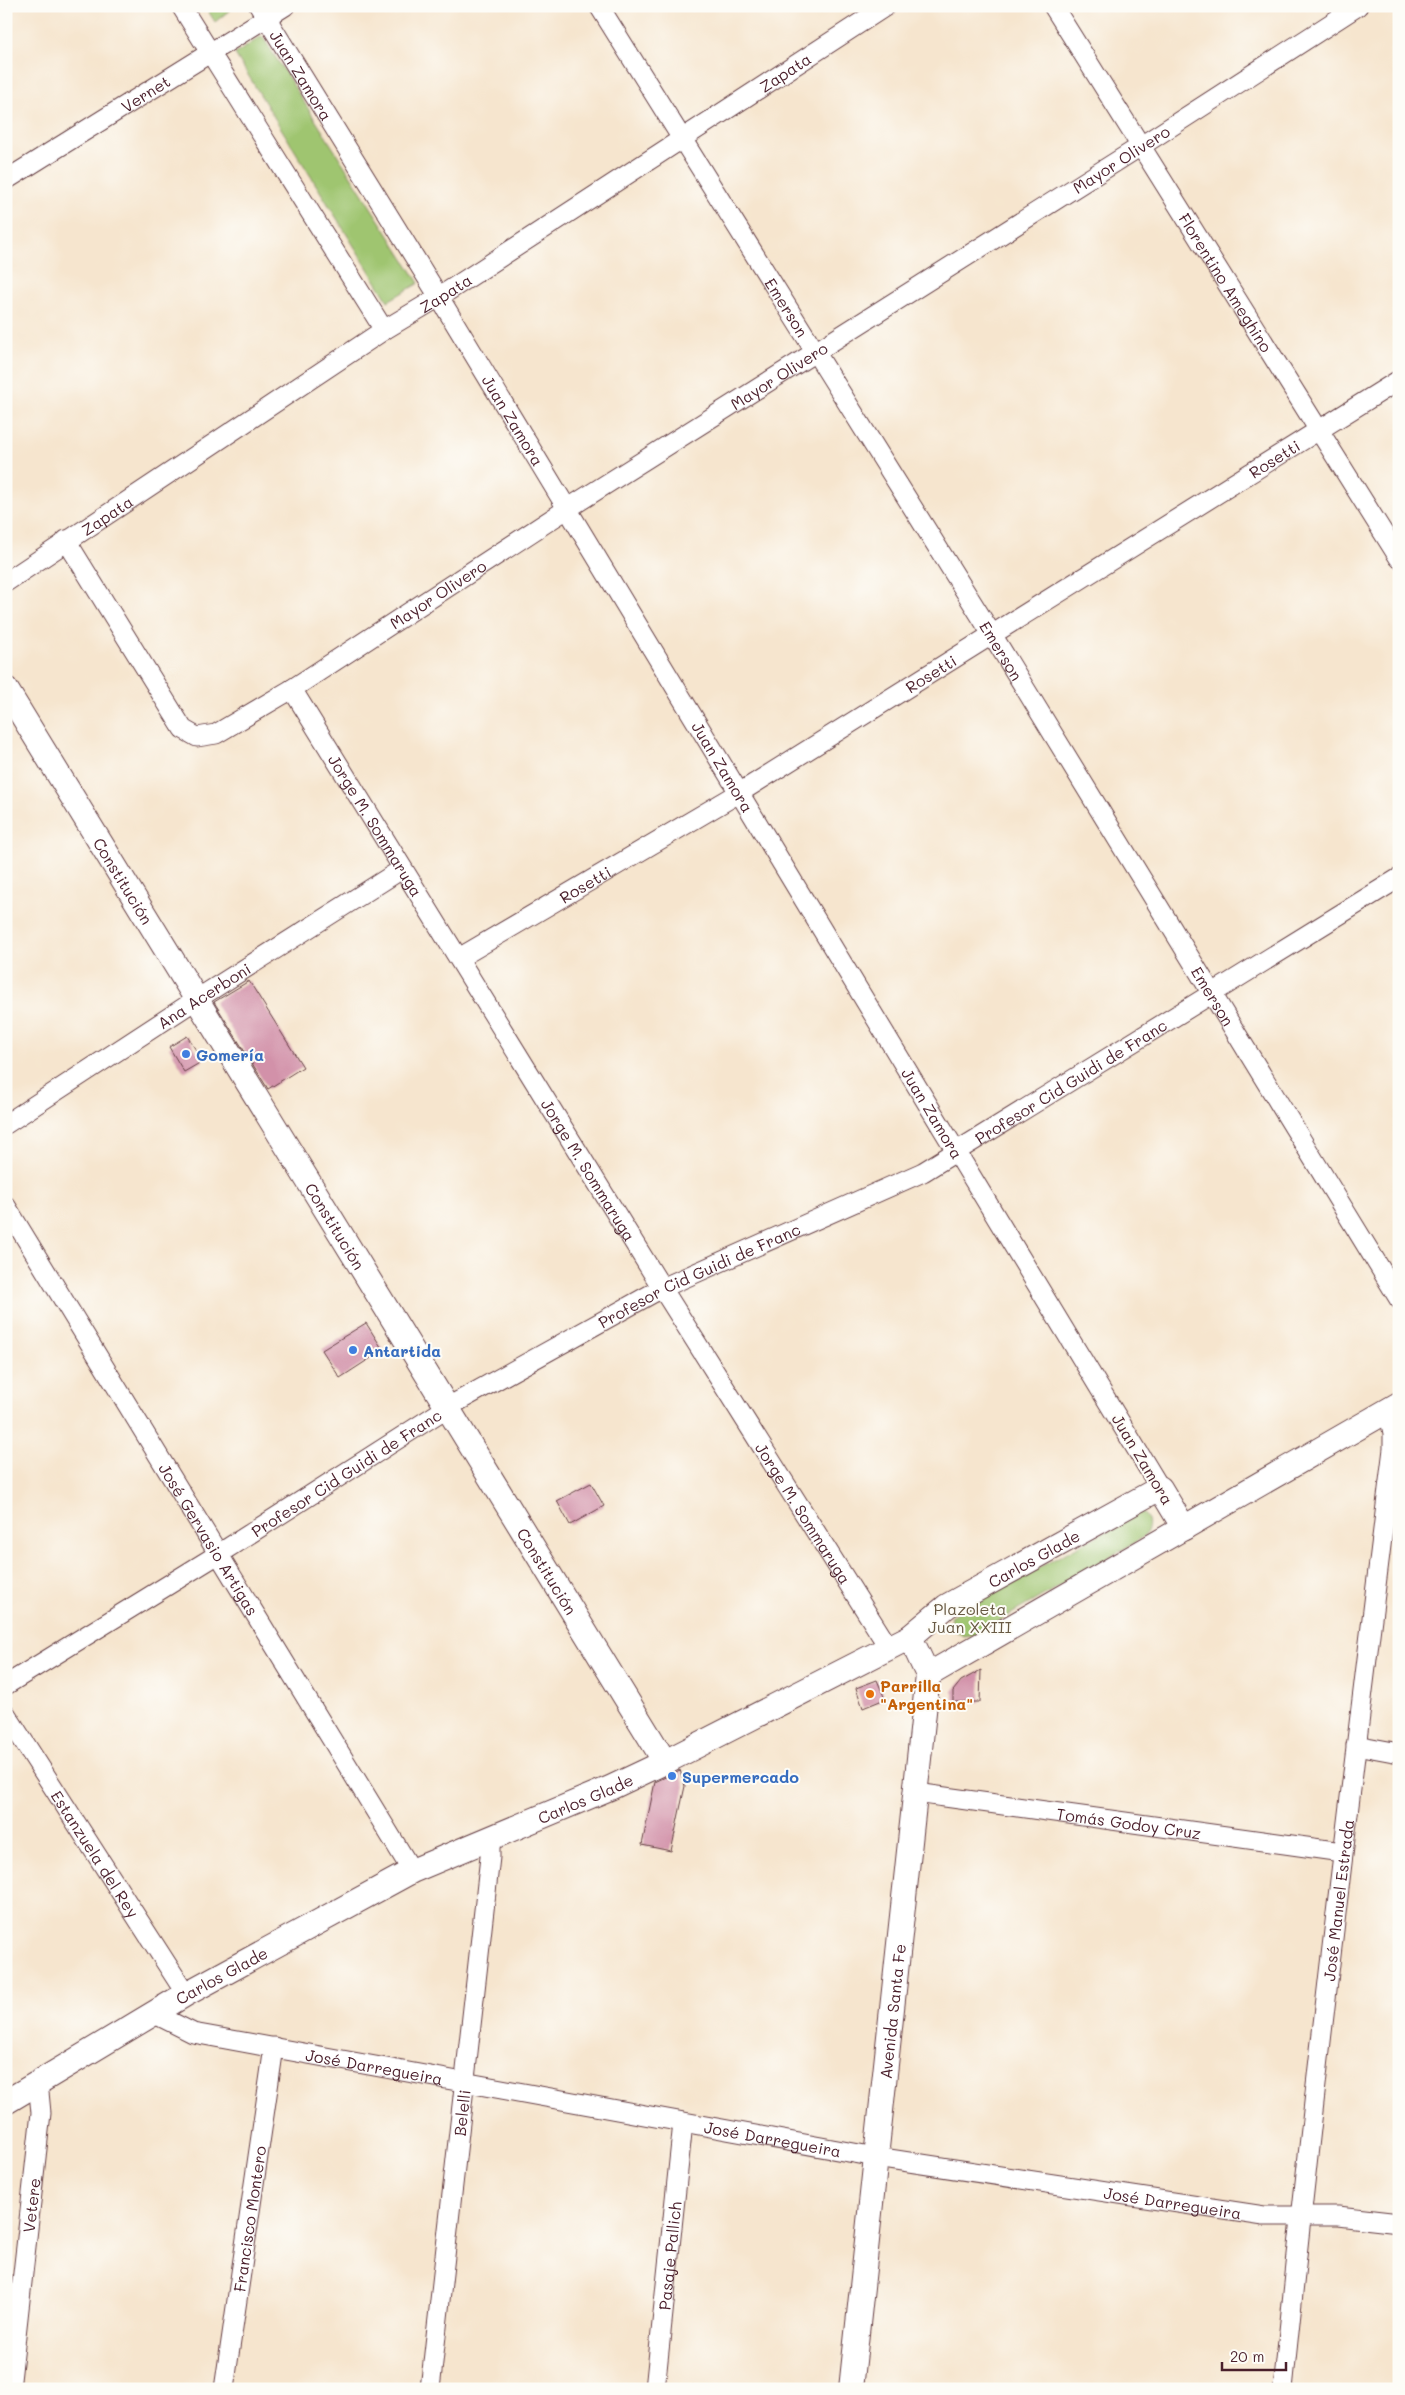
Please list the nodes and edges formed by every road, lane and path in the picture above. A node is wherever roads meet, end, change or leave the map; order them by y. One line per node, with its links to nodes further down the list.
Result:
1 (181, 6): 8 (street)
2 (285, 6): 7 (street, Vernet)
3 (600, 6): 9 (street, Emerson)
4 (886, 6): 9 (street, Zapata)
5 (1052, 6): 10 (street, Florentino Ameghino)
6 (1358, 6): 10 (street, Mayor Olivero)
7 (263, 12): 8 (street, Vernet); 12 (street, Juan Zamora)
8 (212, 53): 11 (street, Vernet); 13 (street)
9 (682, 137): 12 (street, Zapata); 14 (street, Emerson)
10 (1142, 146): 14 (street, Mayor Olivero); 16 (street, Florentino Ameghino)
11 (6, 180)
12 (438, 298): 13 (street, Zapata); 17 (street, Juan Zamora)
13 (384, 330): 18 (street, Zapata)
14 (816, 353): 17 (street, Mayor Olivero); 21 (street, Emerson)
15 (1399, 380): 16 (street, Rosetti)
16 (1319, 428): 19 (street, Florentino Ameghino); 21 (street, Rosetti)
17 (567, 509): 23 (street, Mayor Olivero); 24 (street, Juan Zamora)
18 (66, 540): 20 (street, Zapata); 23 (street, Mayor Olivero)
19 (1399, 558)
20 (6, 582)
21 (993, 636): 24 (street, Rosetti); 28 (street, Emerson)
22 (6, 689): 29 (street, Constitución)
23 (292, 689): 25 (street, Jorge M. Sommaruga)
24 (739, 793): 27 (street, Rosetti); 31 (street, Juan Zamora)
25 (402, 869): 27 (street, Jorge M. Sommaruga); 29 (street, Ana Acerboni)
26 (1399, 878): 28 (street, Profesor Cid Guidi de Franc)
27 (459, 958): 33 (street, Jorge M. Sommaruga)
28 (1212, 994): 31 (street, Profesor Cid Guidi de Franc); 34 (street, Emerson)
29 (197, 999): 30 (street, Ana Acerboni); 35 (street, Constitución)
30 (6, 1124)
31 (957, 1152): 33 (street, Profesor Cid Guidi de Franc); 37 (street, Juan Zamora)
32 (6, 1206): 39 (street, José Gervasio Artigas)
33 (662, 1288): 35 (street, Profesor Cid Guidi de Franc); 41 (street, Jorge M. Sommaruga)
34 (1399, 1299)
35 (448, 1407): 39 (street, Profesor Cid Guidi de Franc); 47 (street, Constitución)
36 (1393, 1407): 38 (street); 45 (street, José Manuel Estrada)
37 (1160, 1488): 38 (street, Juan Zamora); 40 (street, Carlos Glade)
38 (1184, 1528): 42 (street)
39 (220, 1553): 43 (street, Profesor Cid Guidi de Franc); 51 (street, José Gervasio Artigas)
40 (910, 1637): 41 (street, Carlos Glade); 42 (street)
41 (889, 1648): 47 (street, Carlos Glade)
42 (928, 1675): 48 (street, Avenida Santa Fe)
43 (6, 1685)
44 (6, 1714): 52 (street, Estanzuela del Rey)
45 (1356, 1745): 46 (street); 50 (street, José Manuel Estrada)
46 (1399, 1753)
47 (666, 1762): 49 (street, Carlos Glade)
48 (916, 1793): 50 (street, Tomás Godoy Cruz); 59 (street, Avenida Santa Fe)
49 (490, 1839): 51 (street, Carlos Glade); 55 (street, Belelli)
50 (1342, 1852): 60 (street, José Manuel Estrada)
51 (412, 1871): 52 (street, Carlos Glade)
52 (186, 1994): 53 (street, Carlos Glade)
53 (153, 2013): 54 (street, José Darregueira); 56 (street, Carlos Glade)
54 (274, 2047): 55 (street, José Darregueira); 63 (street, Francisco Montero)
55 (465, 2081): 58 (street, José Darregueira); 64 (street, Belelli)
56 (38, 2082): 57 (street, Carlos Glade); 62 (street, Vetere)
57 (6, 2102)
58 (683, 2123): 59 (street, José Darregueira); 65 (street, Pasaje Pallich)
59 (876, 2157): 60 (street, José Darregueira); 66 (street, Avenida Santa Fe)
60 (1300, 2217): 61 (street, José Darregueira); 67 (street, José Manuel Estrada)
61 (1399, 2223)
62 (10, 2389)
63 (224, 2389)
64 (430, 2389)
65 (654, 2389)
66 (851, 2389)
67 (1283, 2389)

